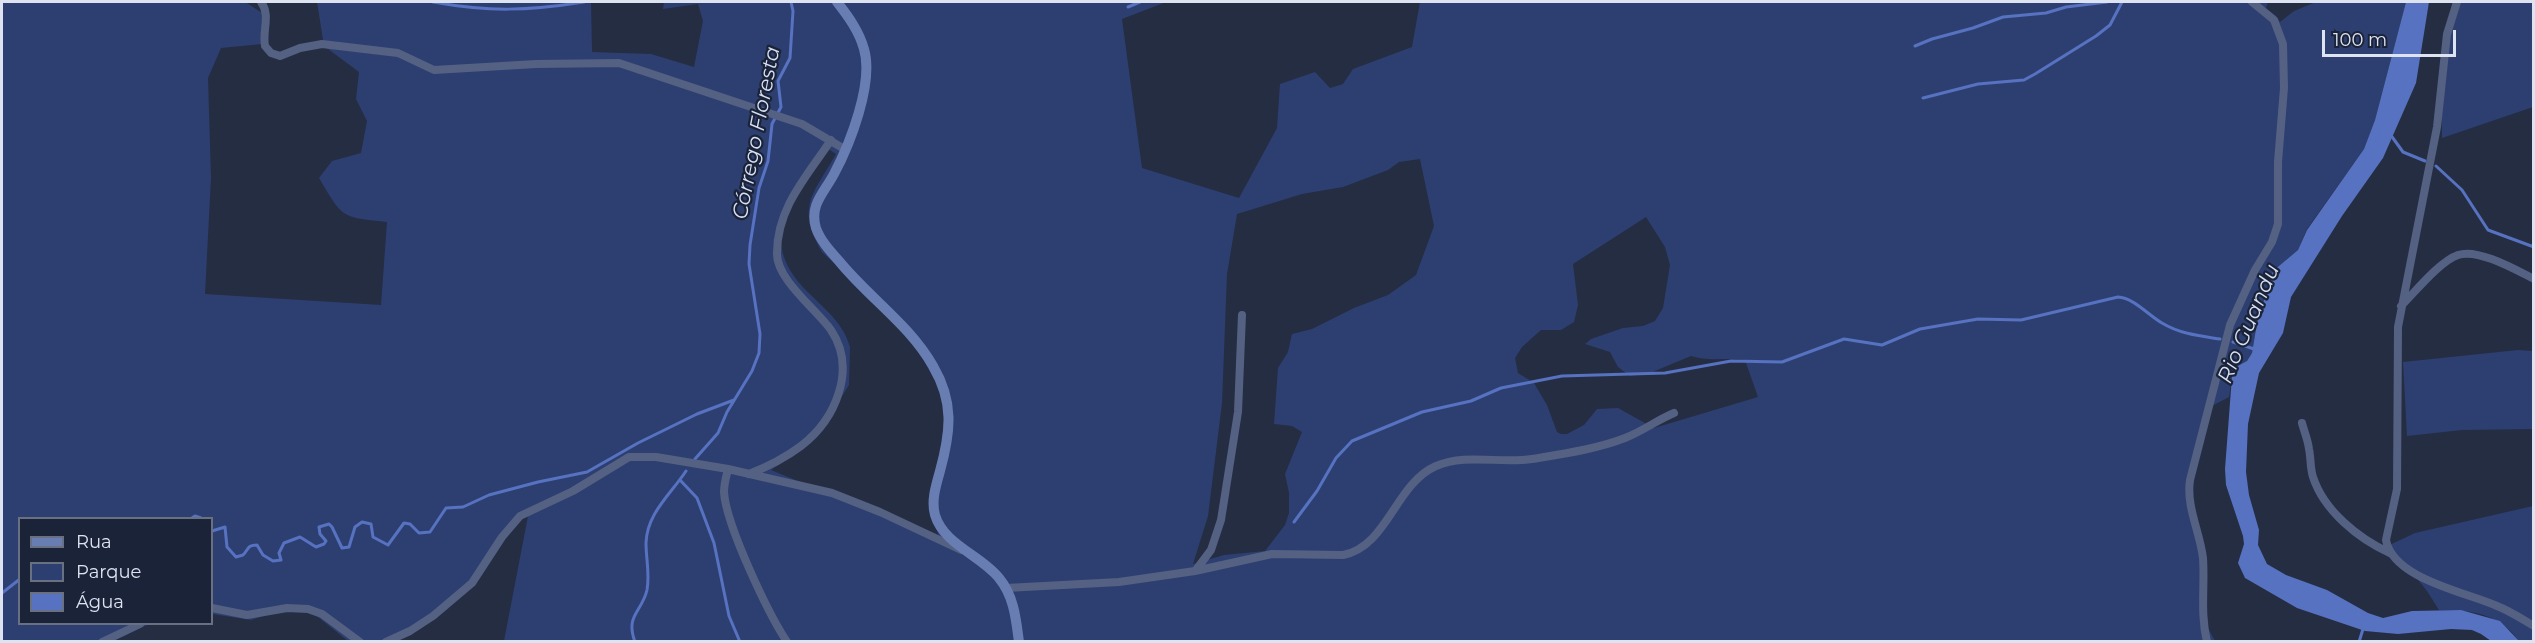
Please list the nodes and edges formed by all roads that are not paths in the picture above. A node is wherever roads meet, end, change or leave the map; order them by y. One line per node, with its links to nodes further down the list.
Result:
1 (261, 2): 5 (street)
2 (837, 2): 6 (main road)
3 (2252, 2): 26 (street)
4 (2457, 2): 8 (street)
5 (831, 140): 6 (street); 13 (street)
6 (846, 150): 15 (main road)
7 (2534, 279): 8 (street)
8 (2401, 306): 14 (street)
9 (1242, 315): 16 (street)
10 (1674, 413): 16 (street)
11 (2302, 423): 14 (street)
12 (728, 470): 13 (street); 23 (street); 24 (street)
13 (748, 475): 15 (street)
14 (2390, 553): 20 (street)
15 (970, 554): 17 (main road)
16 (1195, 571): 17 (street)
17 (1006, 588): 25 (main road)
18 (213, 608): 22 (street)
19 (138, 625): 21 (street)
20 (2534, 626)
21 (102, 642)
22 (360, 642)
23 (386, 642)
24 (787, 642)
25 (1019, 642)
26 (2207, 642)

